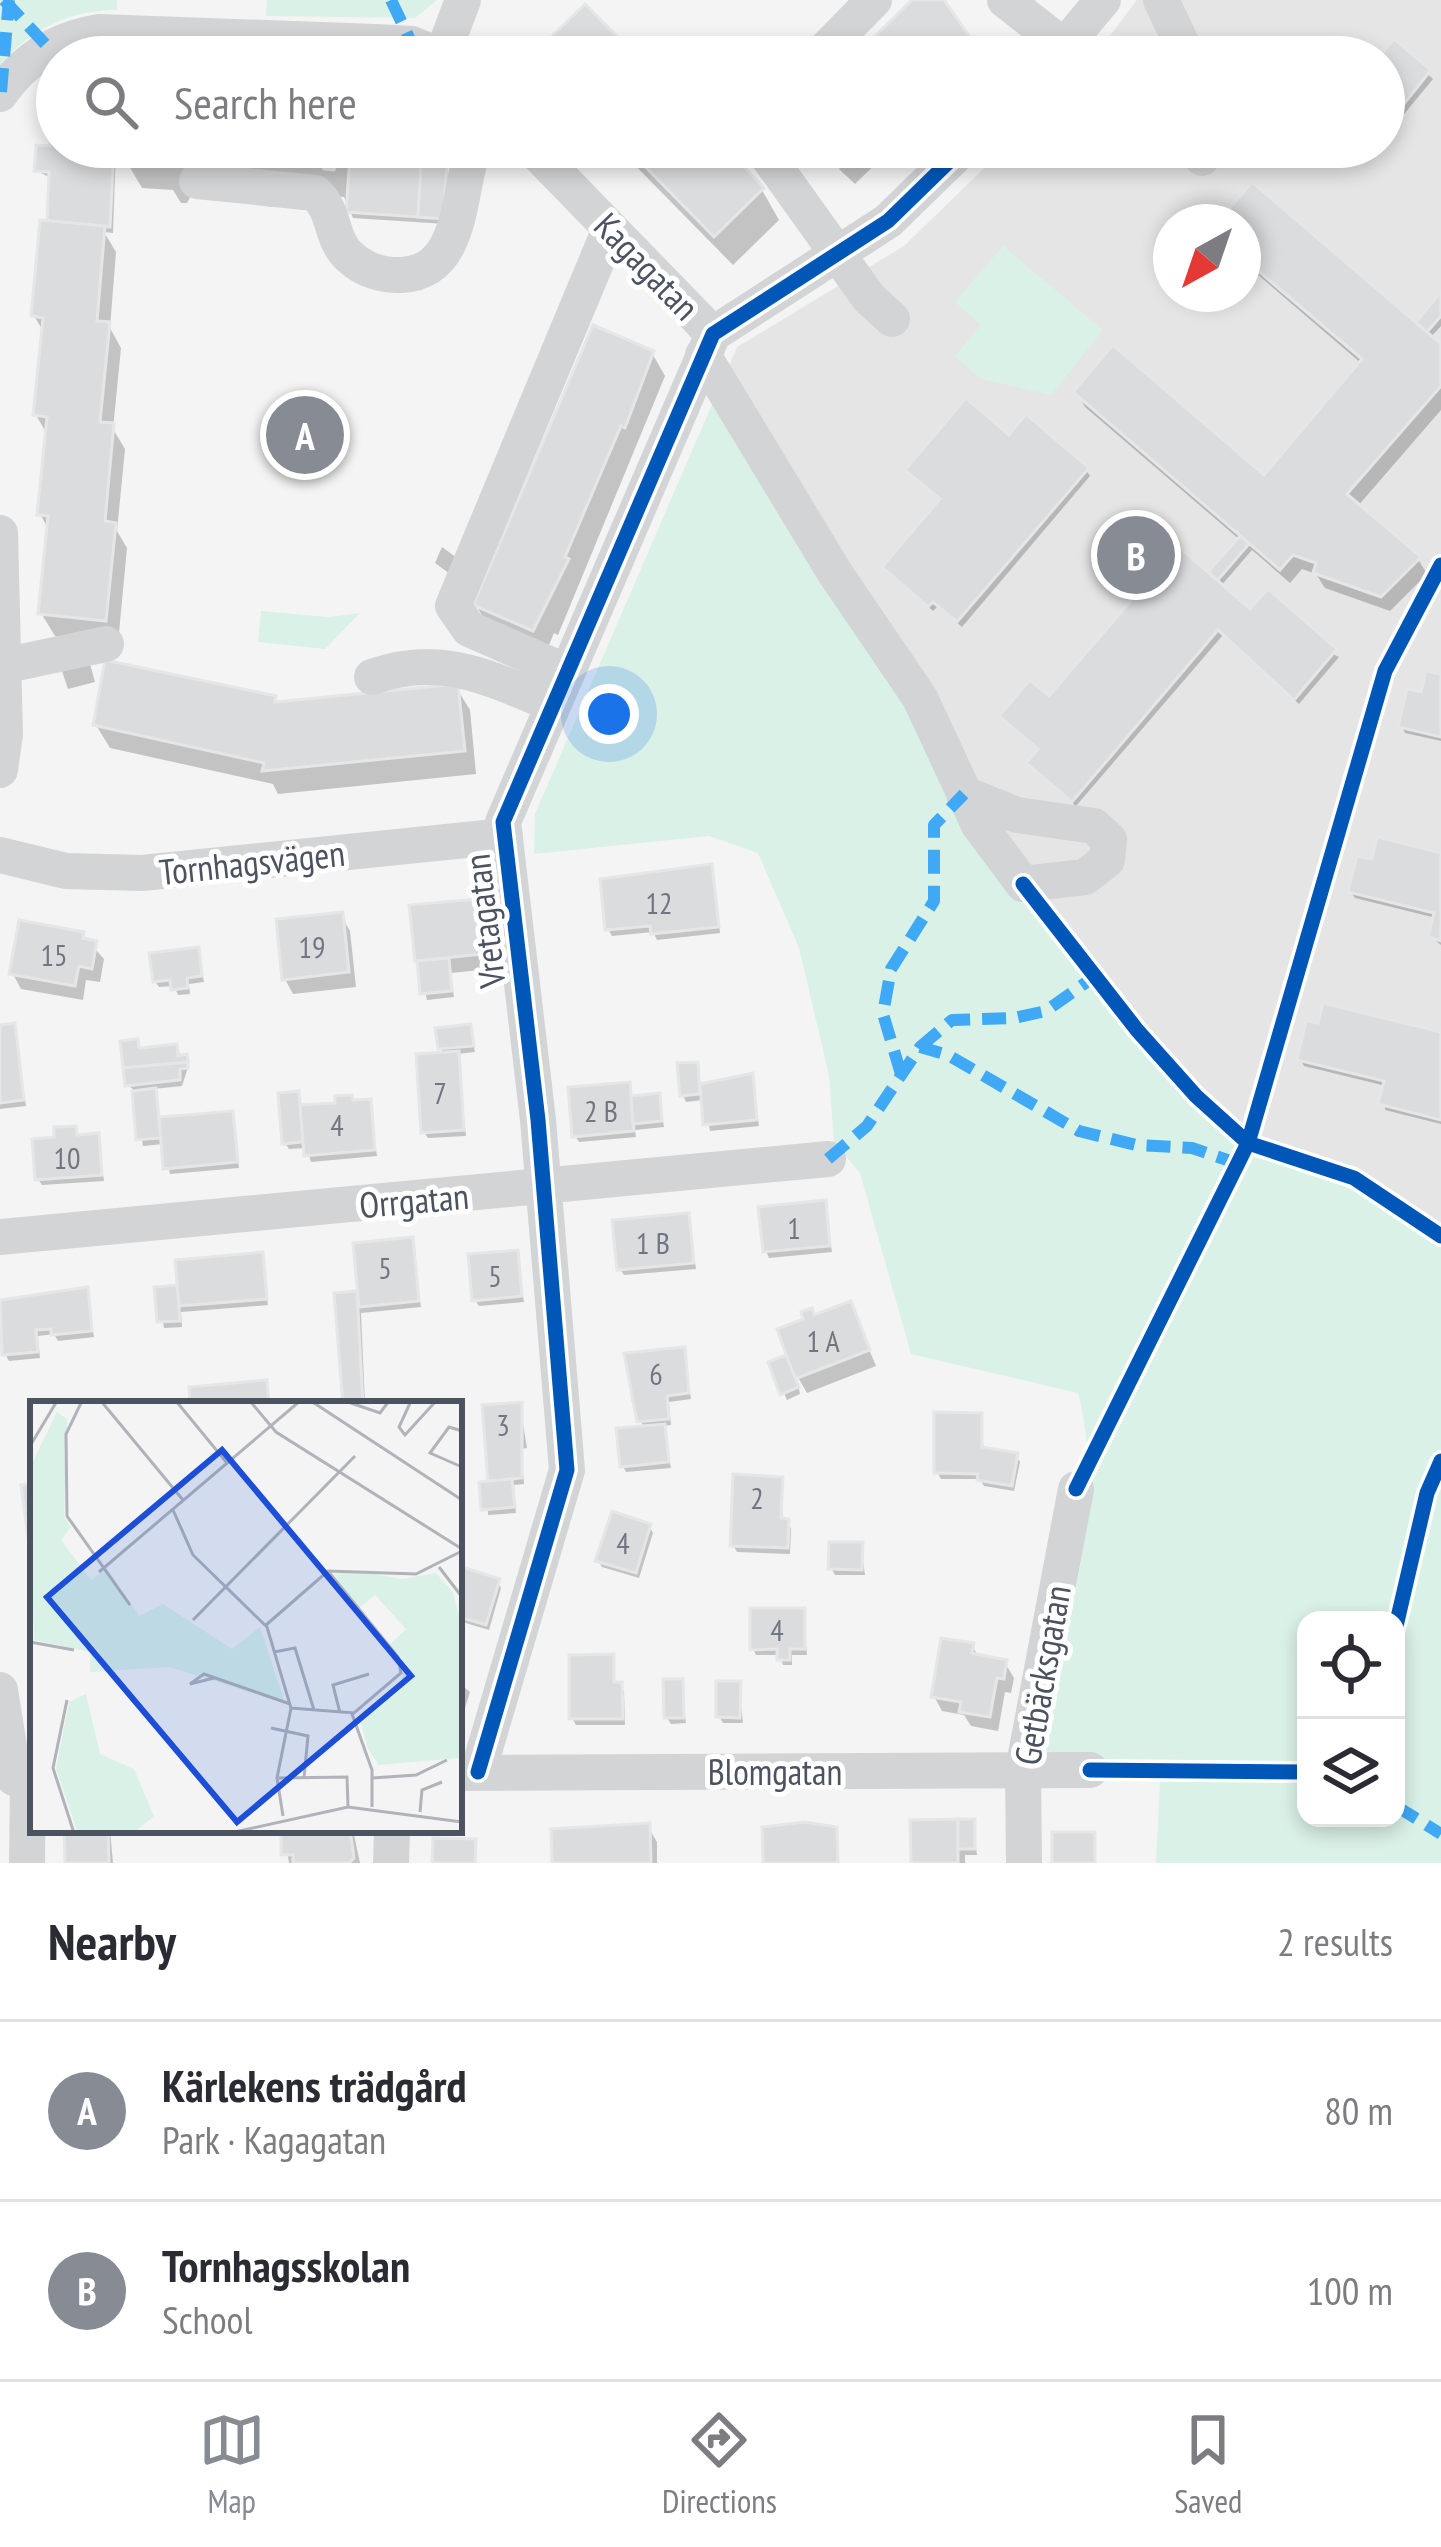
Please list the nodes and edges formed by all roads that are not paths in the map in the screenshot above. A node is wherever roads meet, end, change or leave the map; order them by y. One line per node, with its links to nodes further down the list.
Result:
1 (463, 0): 8 (street)
2 (874, 0): 9 (street)
3 (1005, 0): 10 (street)
4 (1103, 0): 11 (street)
5 (1161, 0): 12 (street)
6 (79, 36): 7 (street)
7 (206, 36)
8 (450, 36)
9 (839, 36)
10 (1042, 36)
11 (1073, 36)
12 (1178, 36)
13 (36, 56): 14 (street)
14 (0, 94)
15 (468, 168): 19 (street)
16 (551, 168): 20 (street, Kagagatan)
17 (776, 168): 21 (street)
18 (942, 168): 21 (street)
19 (197, 181)
20 (610, 229): 23 (street, Kagagatan); 28 (street)
21 (838, 256): 22 (street); 23 (street)
22 (892, 319)
23 (708, 344): 28 (street, Vretagatan); 30 (street, Kagagatan)
24 (0, 532): 26 (street)
25 (106, 644): 26 (street)
26 (3, 666): 29 (street)
27 (372, 677): 28 (street)
28 (560, 688): 31 (street, Vretagatan)
29 (0, 770)
30 (964, 794)
31 (505, 836): 32 (street, Tornhagsvägen); 34 (street, Vretagatan)
32 (0, 855)
33 (828, 1159): 34 (street, Orrgatan)
34 (544, 1188): 35 (street, Orrgatan); 40 (street, Vretagatan)
35 (0, 1237)
36 (1076, 1489): 38 (street, Getbäcksgatan)
37 (0, 1690): 41 (street)
38 (1023, 1770): 39 (street, Blomgatan); 40 (street, Blomgatan); 43 (street, Getbäcksgatan)
39 (1090, 1770)
40 (468, 1772)
41 (19, 1777): 42 (street)
42 (27, 1863)
43 (1024, 1863)

